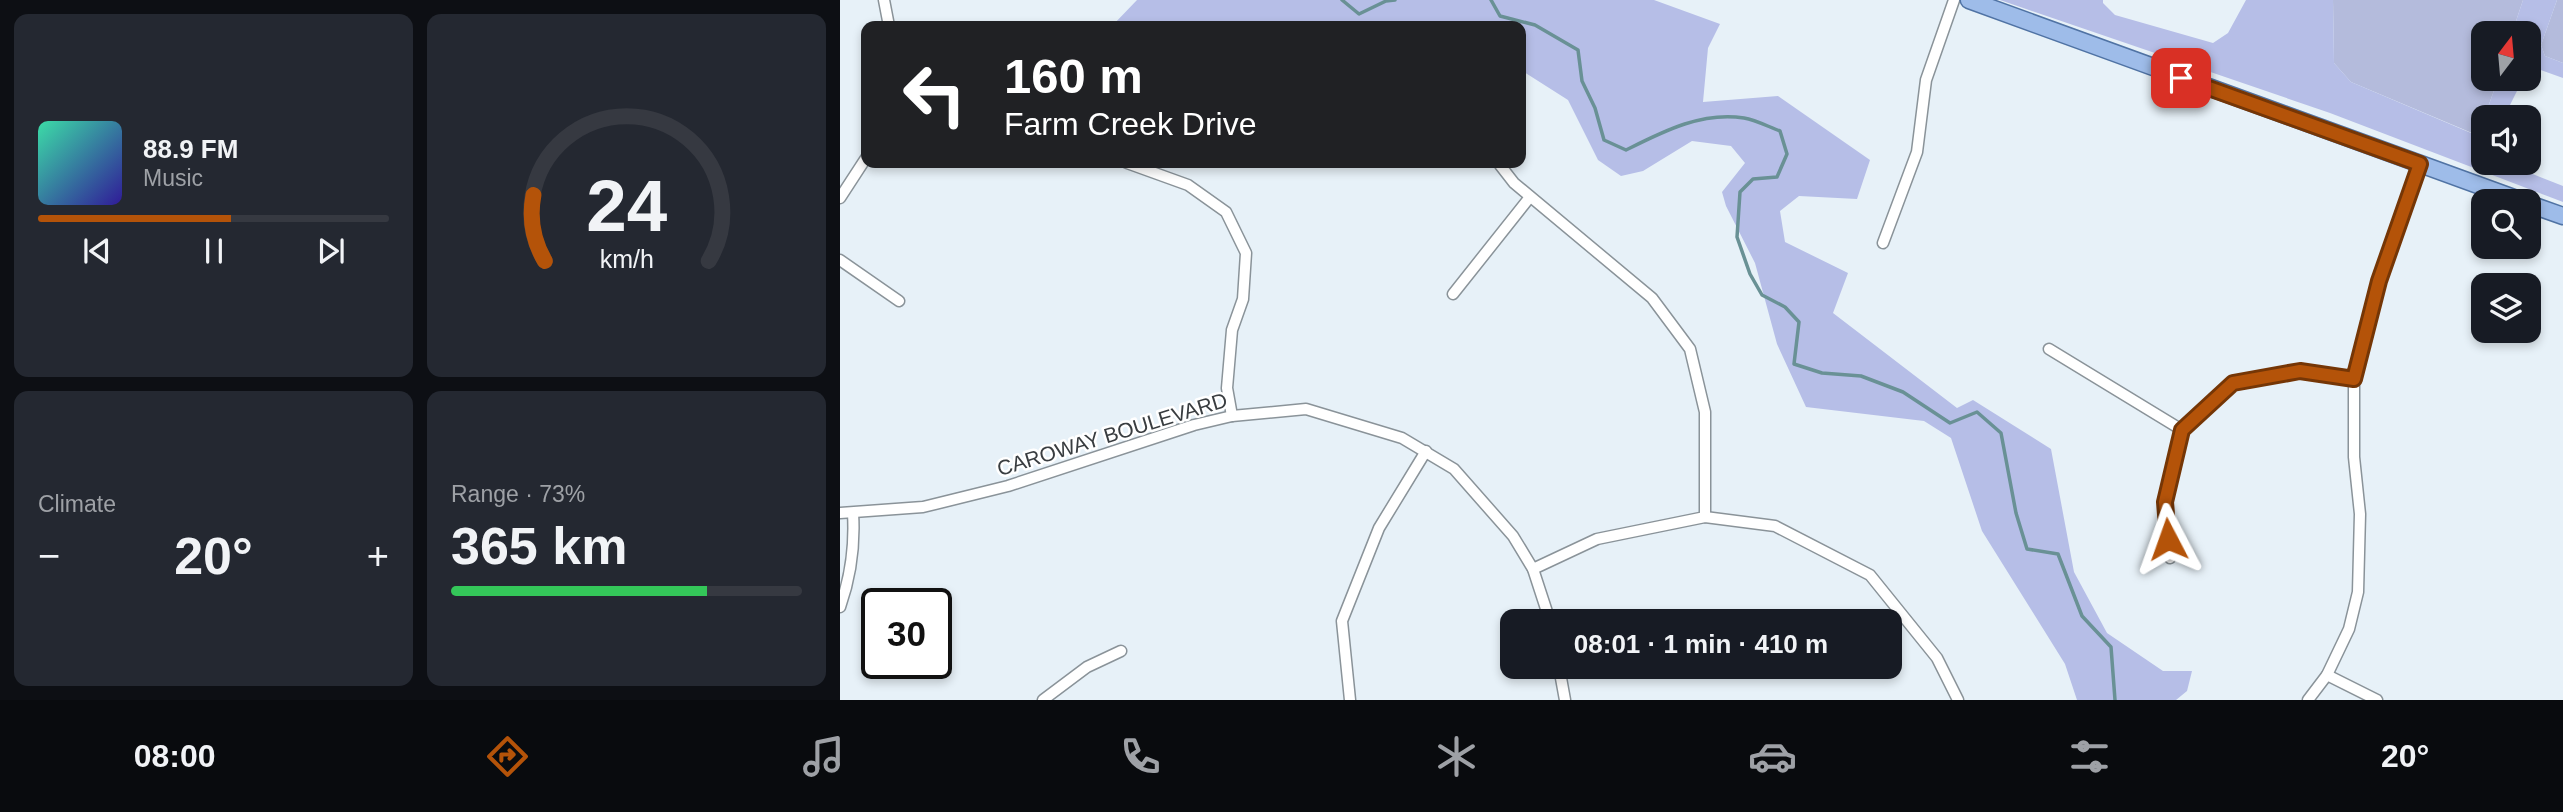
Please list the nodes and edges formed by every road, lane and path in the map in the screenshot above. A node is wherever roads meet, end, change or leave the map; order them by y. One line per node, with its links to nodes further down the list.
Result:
1 (884, 0): 4 (street)
2 (1954, 0): 14 (street)
3 (1969, 0): 5 (main road)
4 (888, 21)
5 (2420, 164): 9 (main road); 19 (street)
6 (861, 166): 11 (street)
7 (1141, 168): 20 (street)
8 (1503, 168): 10 (street)
9 (2489, 189)
10 (1531, 197): 16 (street); 25 (street)
11 (840, 198)
12 (2541, 208): 13 (main road)
13 (2563, 216)
14 (1883, 243)
15 (840, 260): 17 (street)
16 (1453, 294)
17 (899, 301)
18 (2049, 349): 21 (street)
19 (2354, 379): 21 (street); 31 (street)
20 (1232, 416): 22 (street, CAROWAY BOULEVARD); 24 (street, CAROWAY BOULEVARD)
21 (2182, 430): 26 (street)
22 (1426, 451): 27 (street, CAROWAY BOULEVARD); 34 (street)
23 (840, 513): 24 (street, CAROWAY BOULEVARD)
24 (853, 513): 28 (street)
25 (1705, 517): 27 (street); 36 (street)
26 (2170, 558)
27 (1533, 569): 29 (street, CAROWAY BOULEVARD)
28 (840, 607)
29 (1546, 609)
30 (1121, 651): 33 (street)
31 (2327, 675): 37 (street); 38 (street)
32 (1561, 679): 35 (street)
33 (1042, 700)
34 (1350, 700)
35 (1565, 700)
36 (1958, 700)
37 (2308, 700)
38 (2377, 700)

